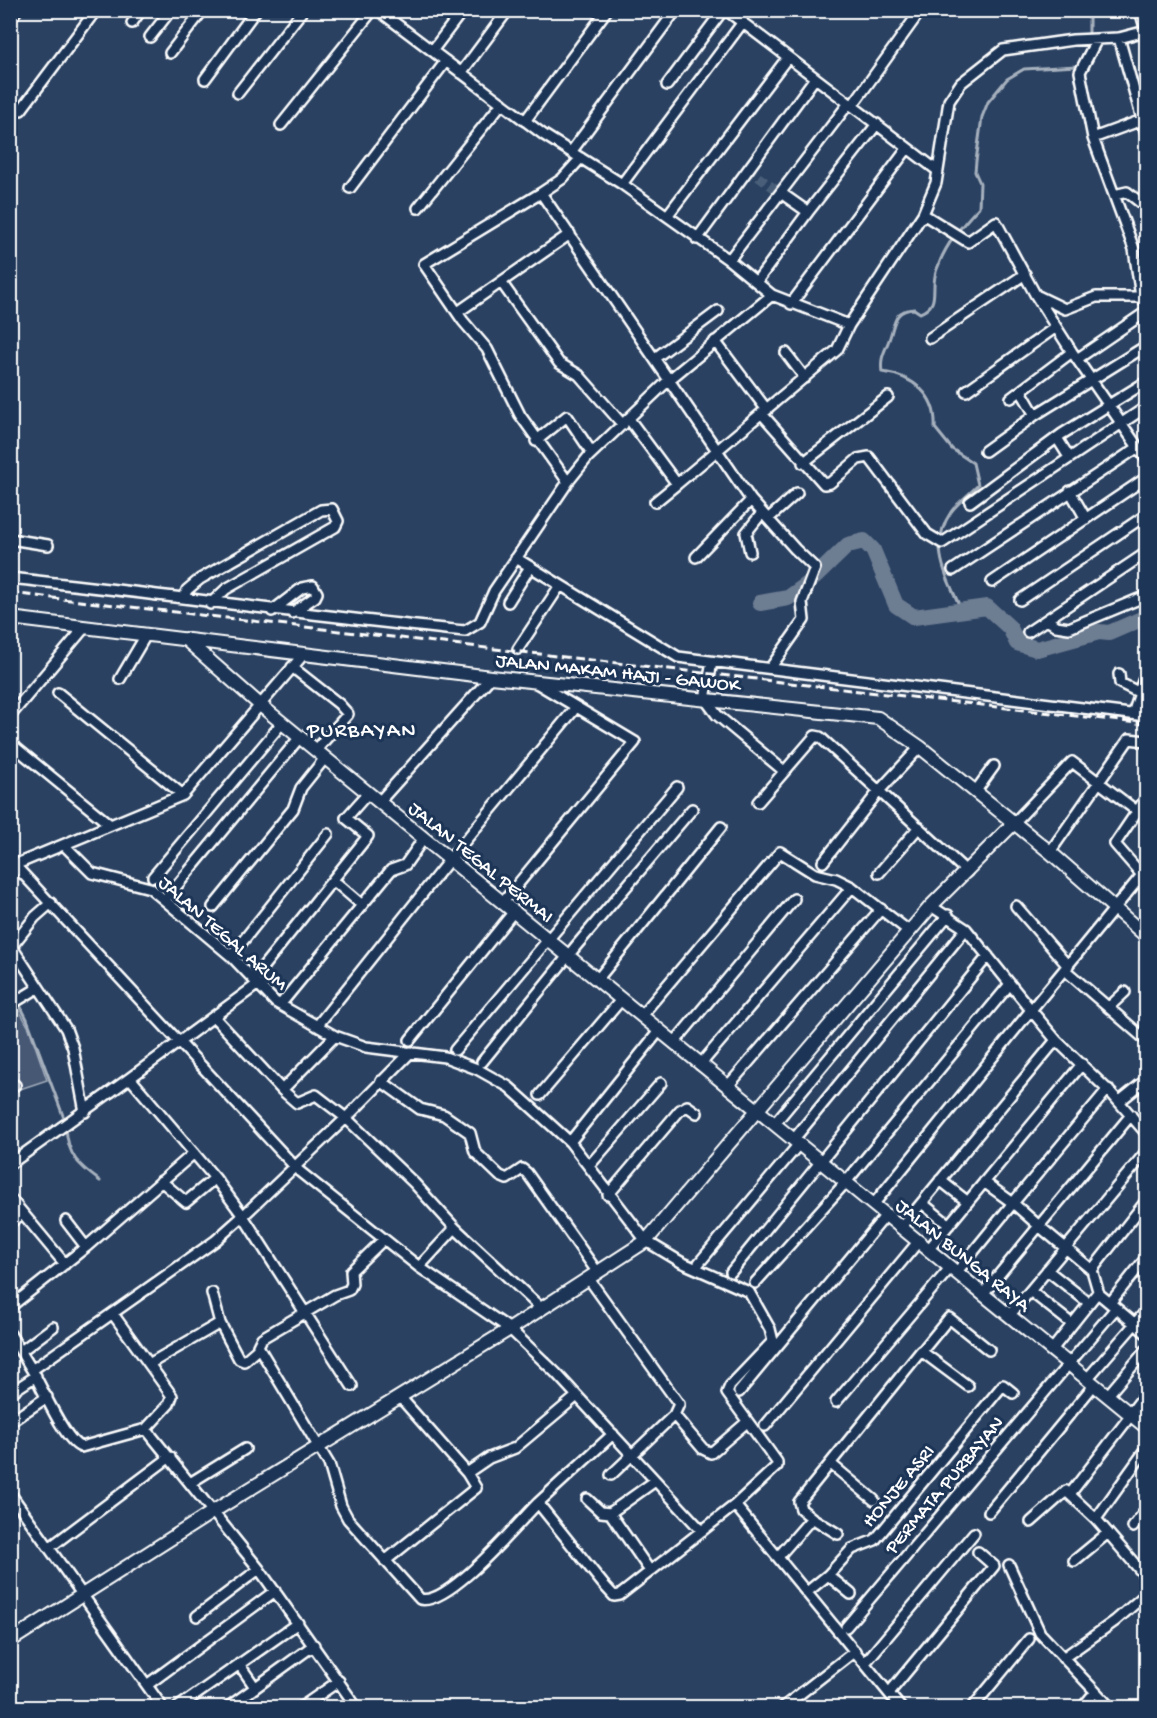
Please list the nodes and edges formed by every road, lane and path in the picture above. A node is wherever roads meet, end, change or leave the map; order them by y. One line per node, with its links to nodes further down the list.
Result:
1 (17, 10): 18 (street)
2 (96, 10): 37 (street)
3 (141, 10): 20 (street)
4 (171, 10): 23 (street)
5 (203, 10): 27 (street)
6 (256, 10): 32 (street)
7 (303, 10): 34 (street)
8 (373, 10): 41 (street)
9 (378, 10): 19 (street)
10 (397, 10): 19 (street)
11 (463, 10): 26 (street)
12 (508, 10): 30 (street)
13 (607, 10): 39 (street)
14 (676, 10): 45 (street)
15 (724, 10): 21 (street); 33 (street)
16 (921, 10): 36 (street)
17 (1140, 10): 22 (street)
18 (10, 19)
19 (391, 20): 26 (street)
20 (132, 22)
21 (742, 22): 28 (street); 48 (street)
22 (1146, 31): 24 (street)
23 (150, 37)
24 (1119, 38): 25 (street); 38 (street)
25 (1096, 39): 43 (street); 47 (street)
26 (432, 51): 29 (street)
27 (170, 53)
28 (788, 57): 31 (street); 57 (street)
29 (446, 61): 30 (street); 49 (street)
30 (461, 73): 35 (street)
31 (815, 78): 36 (street); 59 (street)
32 (205, 79)
33 (667, 85)
34 (238, 93)
35 (502, 104): 39 (street); 54 (street)
36 (850, 104): 40 (street); 51 (street)
37 (21, 110)
38 (1142, 120): 42 (street); 43 (street)
39 (525, 121): 45 (street)
40 (877, 124): 44 (street); 55 (street)
41 (281, 125)
42 (1146, 133)
43 (1093, 138): 52 (street)
44 (907, 149): 47 (street); 67 (street)
45 (571, 152): 46 (street)
46 (581, 158): 48 (street); 50 (street)
47 (938, 171): 56 (street)
48 (622, 184): 57 (street)
49 (350, 188)
50 (541, 193): 58 (street); 69 (street)
51 (781, 193): 55 (street); 60 (street)
52 (1114, 195): 53 (street); 66 (street)
53 (1146, 207)
54 (418, 208)
55 (808, 212): 62 (street)
56 (923, 214): 61 (street); 71 (street)
57 (667, 216): 59 (street)
58 (570, 234): 63 (street); 78 (street)
59 (697, 239): 60 (street)
60 (729, 260): 62 (street)
61 (1025, 274): 64 (street); 73 (street)
62 (757, 281): 65 (street)
63 (501, 282): 69 (street); 91 (street)
64 (1035, 294): 66 (street); 72 (street)
65 (772, 295): 67 (street); 74 (street)
66 (1144, 300)
67 (791, 303): 71 (street)
68 (718, 311): 78 (street)
69 (458, 312): 94 (street)
70 (1146, 312): 77 (street)
71 (849, 325): 79 (street)
72 (1056, 327): 77 (street); 83 (street)
73 (930, 338)
74 (715, 340): 80 (street); 89 (street)
75 (1146, 346): 81 (street)
76 (786, 353): 79 (street)
77 (1075, 356): 81 (street); 84 (street)
78 (655, 358): 80 (street)
79 (805, 378): 89 (street)
80 (670, 379): 91 (street); 96 (street)
81 (1091, 380): 87 (street); 90 (street)
82 (1146, 382): 87 (street)
83 (966, 391)
84 (1021, 391): 86 (street); 90 (street)
85 (888, 397): 101 (street)
86 (1011, 398)
87 (1111, 405): 92 (street); 93 (street)
88 (1146, 407): 92 (street)
89 (765, 412): 96 (street); 101 (street)
90 (1035, 415): 97 (street)
91 (626, 422): 98 (street); 105 (street)
92 (1121, 423): 95 (street); 99 (street)
93 (1056, 438): 99 (street); 102 (street)
94 (536, 441): 98 (street); 104 (street)
95 (1137, 448): 100 (street); 107 (street)
96 (719, 450): 105 (street); 109 (street)
97 (985, 451)
98 (592, 453): 104 (street)
99 (1069, 457): 106 (street)
100 (1146, 459)
101 (803, 463): 106 (street)
102 (1010, 472): 106 (street); 111 (street)
103 (1146, 478): 114 (street)
104 (567, 482): 120 (street)
105 (677, 484): 110 (street)
106 (1021, 489)
107 (1070, 491): 114 (street); 122 (street)
108 (797, 493): 113 (street)
109 (751, 500): 113 (street); 119 (street)
110 (655, 502)
111 (970, 502)
112 (1146, 515): 128 (street)
113 (765, 516): 117 (street); 143 (street)
114 (1086, 519): 124 (street)
115 (10, 539): 116 (street)
116 (48, 545)
117 (750, 552)
118 (1146, 553): 134 (street)
119 (696, 557)
120 (516, 558): 121 (street); 132 (street)
121 (530, 567): 125 (street); 129 (street)
122 (953, 570)
123 (10, 578): 127 (street)
124 (992, 582)
125 (559, 587): 139 (street); 141 (street)
126 (1146, 596): 134 (street)
127 (184, 598): 130 (street); 130 (street)
128 (1020, 600)
129 (508, 602)
130 (210, 604): 131 (street)
131 (272, 611): 132 (street); 132 (street)
132 (292, 613)
133 (10, 618): 135 (street, JALAN MAKAM HAJI - GAWOK)
134 (1047, 620): 136 (street)
135 (85, 627): 137 (street, JALAN MAKAM HAJI - GAWOK); 155 (street)
136 (1028, 632)
137 (146, 635): 138 (street, JALAN MAKAM HAJI - GAWOK); 147 (street)
138 (185, 639): 140 (street, JALAN MAKAM HAJI - GAWOK); 152 (street, JALAN TEGAL PERMAI)
139 (518, 649)
140 (303, 655): 142 (street); 146 (street, JALAN MAKAM HAJI - GAWOK)
141 (712, 662): 143 (street); 151 (street)
142 (292, 667): 152 (street); 162 (street)
143 (771, 667): 154 (street)
144 (1146, 673): 149 (street)
145 (1119, 674): 149 (street)
146 (491, 677): 148 (street, JALAN MAKAM HAJI - GAWOK); 172 (street)
147 (120, 679)
148 (533, 681): 151 (street, JALAN MAKAM HAJI - GAWOK); 195 (street)
149 (1139, 692): 154 (street)
150 (58, 693): 170 (street)
151 (705, 699): 161 (street, JALAN MAKAM HAJI - GAWOK); 164 (street)
152 (259, 704): 157 (street, JALAN TEGAL PERMAI); 170 (street)
153 (573, 711): 184 (street)
154 (1132, 714): 156 (street)
155 (10, 716)
156 (1146, 716)
157 (282, 723): 158 (street, JALAN TEGAL PERMAI); 190 (street)
158 (300, 737): 162 (street, JALAN TEGAL PERMAI); 194 (street)
159 (1146, 741): 165 (street)
160 (10, 743): 177 (street)
161 (920, 747): 167 (street); 168 (street, JALAN MAKAM HAJI - GAWOK)
162 (321, 754): 169 (street, JALAN TEGAL PERMAI); 200 (street)
163 (994, 766): 168 (street)
164 (784, 771): 167 (street); 173 (street)
165 (1101, 783): 175 (street); 176 (street); 183 (street)
166 (677, 787): 208 (street)
167 (879, 791): 179 (street); 185 (street)
168 (975, 792): 176 (street, JALAN MAKAM HAJI - GAWOK)
169 (368, 793): 172 (street, JALAN TEGAL PERMAI); 191 (street)
170 (183, 795): 177 (street)
171 (1146, 798): 175 (street)
172 (379, 802): 181 (street, JALAN TEGAL PERMAI)
173 (758, 802)
174 (692, 808): 211 (street)
175 (1138, 812): 189 (street)
176 (1014, 823): 183 (street, JALAN MAKAM HAJI - GAWOK); 187 (street)
177 (110, 824): 182 (street)
178 (721, 827): 214 (street)
179 (919, 827): 187 (street); 188 (street)
180 (328, 834): 210 (street)
181 (424, 838): 184 (street, JALAN TEGAL PERMAI); 197 (street)
182 (64, 845): 186 (street); 194 (street, JALAN TEGAL ARUM)
183 (1050, 852): 202 (street, JALAN MAKAM HAJI - GAWOK)
184 (450, 859): 195 (street, JALAN TEGAL PERMAI); 226 (street)
185 (823, 862)
186 (12, 864): 196 (street)
187 (967, 872): 198 (street)
188 (879, 873)
189 (1144, 873): 202 (street)
190 (153, 877)
191 (333, 880): 197 (street); 215 (street)
192 (852, 887): 201 (street); 224 (street); 238 (street)
193 (794, 899): 233 (street)
194 (165, 900): 210 (street, JALAN TEGAL ARUM)
195 (504, 901): 203 (street, JALAN TEGAL PERMAI)
196 (51, 903): 209 (street); 232 (street)
197 (362, 905): 221 (street)
198 (931, 906): 204 (street); 206 (street)
199 (1016, 906): 213 (street)
200 (213, 907)
201 (881, 909): 206 (street); 243 (street)
202 (1116, 909): 207 (street, JALAN MAKAM HAJI - GAWOK); 213 (street)
203 (515, 910): 208 (street, JALAN TEGAL PERMAI); 229 (street)
204 (948, 915): 205 (street); 253 (street)
205 (966, 929): 212 (street); 256 (street)
206 (910, 932): 248 (street)
207 (1146, 936)
208 (548, 940): 211 (street, JALAN TEGAL PERMAI); 234 (street)
209 (11, 945): 217 (street)
210 (231, 956): 215 (street, JALAN TEGAL ARUM)
211 (568, 956): 214 (street, JALAN TEGAL PERMAI); 236 (street)
212 (988, 956): 216 (street); 259 (street)
213 (1067, 968): 222 (street); 223 (street)
214 (597, 980): 219 (street, JALAN TEGAL PERMAI)
215 (256, 982): 221 (street, JALAN TEGAL ARUM); 225 (street)
216 (1010, 984): 223 (street); 266 (street)
217 (38, 988): 220 (street); 249 (street)
218 (1125, 992): 222 (street)
219 (621, 1000): 224 (street, JALAN TEGAL PERMAI); 246 (street)
220 (14, 1001)
221 (280, 1005): 226 (street, JALAN TEGAL ARUM)
222 (1109, 1007): 231 (street)
223 (1031, 1010): 230 (street); 274 (street)
224 (641, 1016): 227 (street, JALAN TEGAL PERMAI)
225 (215, 1018): 232 (street); 245 (street)
226 (318, 1026): 228 (street, JALAN TEGAL ARUM)
227 (659, 1031): 233 (street, JALAN TEGAL PERMAI); 255 (street)
228 (335, 1036): 235 (street, JALAN TEGAL ARUM); 245 (street)
229 (410, 1040)
230 (1056, 1040): 237 (street); 264 (street)
231 (1146, 1040)
232 (177, 1042): 239 (street); 262 (street)
233 (674, 1043): 238 (street, JALAN TEGAL PERMAI)
234 (455, 1050)
235 (411, 1052): 241 (street); 255 (street, JALAN TEGAL ARUM)
236 (482, 1062)
237 (1082, 1064): 244 (street); 267 (street)
238 (700, 1065): 243 (street, JALAN TEGAL PERMAI)
239 (130, 1077): 249 (street); 258 (street)
240 (1146, 1080): 247 (street)
241 (381, 1081): 252 (street); 298 (street)
242 (662, 1083): 261 (street)
243 (728, 1086): 248 (street, JALAN TEGAL PERMAI)
244 (1108, 1089): 247 (street); 273 (street)
245 (282, 1090): 252 (street)
246 (540, 1095)
247 (1120, 1101): 251 (street)
248 (759, 1109): 253 (street, JALAN BUNGA RAYA); 285 (street)
249 (85, 1112): 260 (street)
250 (697, 1113): 268 (street)
251 (1131, 1115): 254 (street); 281 (street)
252 (346, 1118): 262 (street); 282 (street)
253 (775, 1123): 256 (street, JALAN BUNGA RAYA)
254 (1146, 1133)
255 (570, 1142): 261 (street, JALAN TEGAL ARUM)
256 (796, 1142): 259 (street, JALAN BUNGA RAYA); 291 (street)
257 (1146, 1152): 288 (street)
258 (194, 1154): 263 (street); 265 (street)
259 (822, 1162): 266 (street, JALAN BUNGA RAYA); 297 (street)
260 (10, 1164)
261 (589, 1166): 268 (street, JALAN TEGAL ARUM)
262 (296, 1167): 277 (street); 284 (street)
263 (215, 1178): 265 (street); 277 (street)
264 (940, 1180): 271 (street); 272 (street)
265 (161, 1181): 287 (street)
266 (846, 1182): 274 (street, JALAN BUNGA RAYA); 299 (street)
267 (984, 1182): 271 (street); 273 (street)
268 (608, 1195): 285 (street, JALAN TEGAL ARUM)
269 (10, 1198): 275 (street)
270 (1146, 1201): 296 (street)
271 (968, 1202): 280 (street)
272 (922, 1203): 280 (street); 283 (street)
273 (1013, 1203): 281 (street); 294 (street)
274 (873, 1205): 276 (street, JALAN BUNGA RAYA)
275 (22, 1214): 279 (street); 292 (street)
276 (886, 1215): 283 (street, JALAN BUNGA RAYA); 332 (street)
277 (243, 1216): 309 (street); 310 (street)
278 (66, 1221): 287 (street)
279 (10, 1223)
280 (949, 1225): 289 (street)
281 (1039, 1226): 288 (street); 303 (street)
282 (454, 1228): 293 (street); 307 (street)
283 (901, 1228): 286 (street, JALAN BUNGA RAYA)
284 (384, 1239): 293 (street); 309 (street)
285 (646, 1241): 298 (street); 344 (street, JALAN TEGAL ARUM)
286 (918, 1242): 289 (street, JALAN BUNGA RAYA); 345 (street)
287 (86, 1247): 292 (street)
288 (1065, 1248): 295 (street); 296 (street)
289 (928, 1250): 294 (street, JALAN BUNGA RAYA)
290 (1146, 1258): 305 (street, PERMATA PURBAYAN)
291 (699, 1263)
292 (65, 1264): 306 (street)
293 (419, 1267): 316 (street)
294 (953, 1270): 303 (street, JALAN BUNGA RAYA); 340 (street)
295 (1047, 1270): 300 (street); 304 (street)
296 (1092, 1270): 302 (street)
297 (731, 1272)
298 (593, 1276): 307 (street); 342 (street)
299 (755, 1283)
300 (1030, 1291): 311 (street); 313 (street)
301 (212, 1293): 312 (street)
302 (1098, 1293): 304 (street); 305 (street)
303 (983, 1294): 311 (street, JALAN BUNGA RAYA)
304 (1089, 1303): 313 (street)
305 (1113, 1305): 314 (street); 325 (street, PERMATA PURBAYAN)
306 (10, 1307)
307 (541, 1308): 316 (street)
308 (1146, 1311): 314 (street)
309 (305, 1312): 319 (street); 330 (street)
310 (112, 1314): 324 (street); 326 (street)
311 (1009, 1316): 323 (street, JALAN BUNGA RAYA)
312 (220, 1323): 319 (street); 324 (street)
313 (1072, 1324): 323 (street)
314 (1136, 1324): 317 (street); 328 (street)
315 (53, 1327): 318 (street)
316 (510, 1329): 337 (street); 339 (street)
317 (1146, 1333)
318 (15, 1344): 326 (street)
319 (259, 1348): 349 (street)
320 (989, 1350): 322 (street)
321 (1146, 1350): 336 (street)
322 (922, 1351): 331 (street); 354 (street)
323 (1051, 1351): 325 (street, JALAN BUNGA RAYA)
324 (149, 1364): 347 (street)
325 (1067, 1364): 328 (street, JALAN BUNGA RAYA); 394 (street, PERMATA PURBAYAN)
326 (34, 1373): 333 (street); 338 (street)
327 (994, 1377): 329 (street)
328 (1091, 1382): 336 (street, JALAN BUNGA RAYA); 368 (street)
329 (1003, 1385): 334 (street); 385 (street, HONJE ASRI)
330 (352, 1386)
331 (968, 1386)
332 (739, 1392)
333 (10, 1393)
334 (1013, 1393)
335 (1146, 1393): 341 (street)
336 (1108, 1395): 341 (street, JALAN BUNGA RAYA)
337 (577, 1396): 348 (street); 355 (street)
338 (47, 1397): 343 (street); 347 (street)
339 (400, 1397): 349 (street); 355 (street)
340 (836, 1402)
341 (1130, 1414): 346 (street, JALAN BUNGA RAYA); 360 (street)
342 (674, 1415): 344 (street); 352 (street)
343 (10, 1422)
344 (747, 1422): 364 (street)
345 (765, 1426)
346 (1146, 1428)
347 (146, 1429): 353 (street)
348 (614, 1434): 352 (street); 363 (street)
349 (318, 1447): 366 (street); 380 (street)
350 (245, 1449): 358 (street)
351 (1146, 1449): 370 (street)
352 (633, 1456): 356 (street); 357 (street)
353 (170, 1457): 358 (street); 377 (street)
354 (831, 1464): 362 (street); 369 (street)
355 (467, 1473): 380 (street)
356 (611, 1475)
357 (655, 1481): 367 (street); 373 (street)
358 (190, 1483): 366 (street)
359 (10, 1493): 377 (street)
360 (1070, 1494): 370 (street); 371 (street)
361 (586, 1498): 367 (street)
362 (874, 1500)
363 (538, 1503): 380 (street); 384 (street)
364 (735, 1505): 373 (street); 379 (street)
365 (1146, 1510): 372 (street)
366 (214, 1511): 383 (street); 391 (street)
367 (610, 1512): 384 (street)
368 (989, 1512)
369 (813, 1518): 376 (street); 379 (street)
370 (1096, 1519): 375 (street)
371 (1031, 1522)
372 (1133, 1527)
373 (702, 1532): 384 (street)
374 (974, 1533): 400 (street)
375 (1108, 1533): 381 (street); 386 (street)
376 (838, 1534)
377 (49, 1548): 391 (street)
378 (978, 1552): 405 (street)
379 (778, 1557): 388 (street)
380 (385, 1561)
381 (1074, 1562)
382 (1009, 1565): 399 (street)
383 (259, 1569): 387 (street); 392 (street)
384 (650, 1571)
385 (828, 1575): 388 (street, HONJE ASRI); 389 (street)
386 (1146, 1577)
387 (275, 1591): 393 (street); 403 (street)
388 (807, 1592): 398 (street)
389 (851, 1594)
390 (1146, 1594): 399 (street)
391 (83, 1596): 396 (street); 403 (street)
392 (197, 1616)
393 (298, 1623): 397 (street); 401 (street)
394 (846, 1628)
395 (1029, 1639): 414 (street)
396 (10, 1641)
397 (314, 1645): 402 (street); 404 (street)
398 (855, 1651): 400 (street); 412 (street)
399 (1062, 1658): 416 (street)
400 (864, 1663): 405 (street)
401 (239, 1664): 404 (street); 408 (street)
402 (339, 1681): 410 (street); 411 (street)
403 (147, 1684): 407 (street)
404 (255, 1687): 409 (street)
405 (889, 1693): 413 (street)
406 (1091, 1696): 415 (street)
407 (163, 1707)
408 (177, 1707)
409 (227, 1707)
410 (300, 1707)
411 (357, 1707)
412 (782, 1707)
413 (901, 1707)
414 (972, 1707)
415 (1082, 1707)
416 (1111, 1707)

